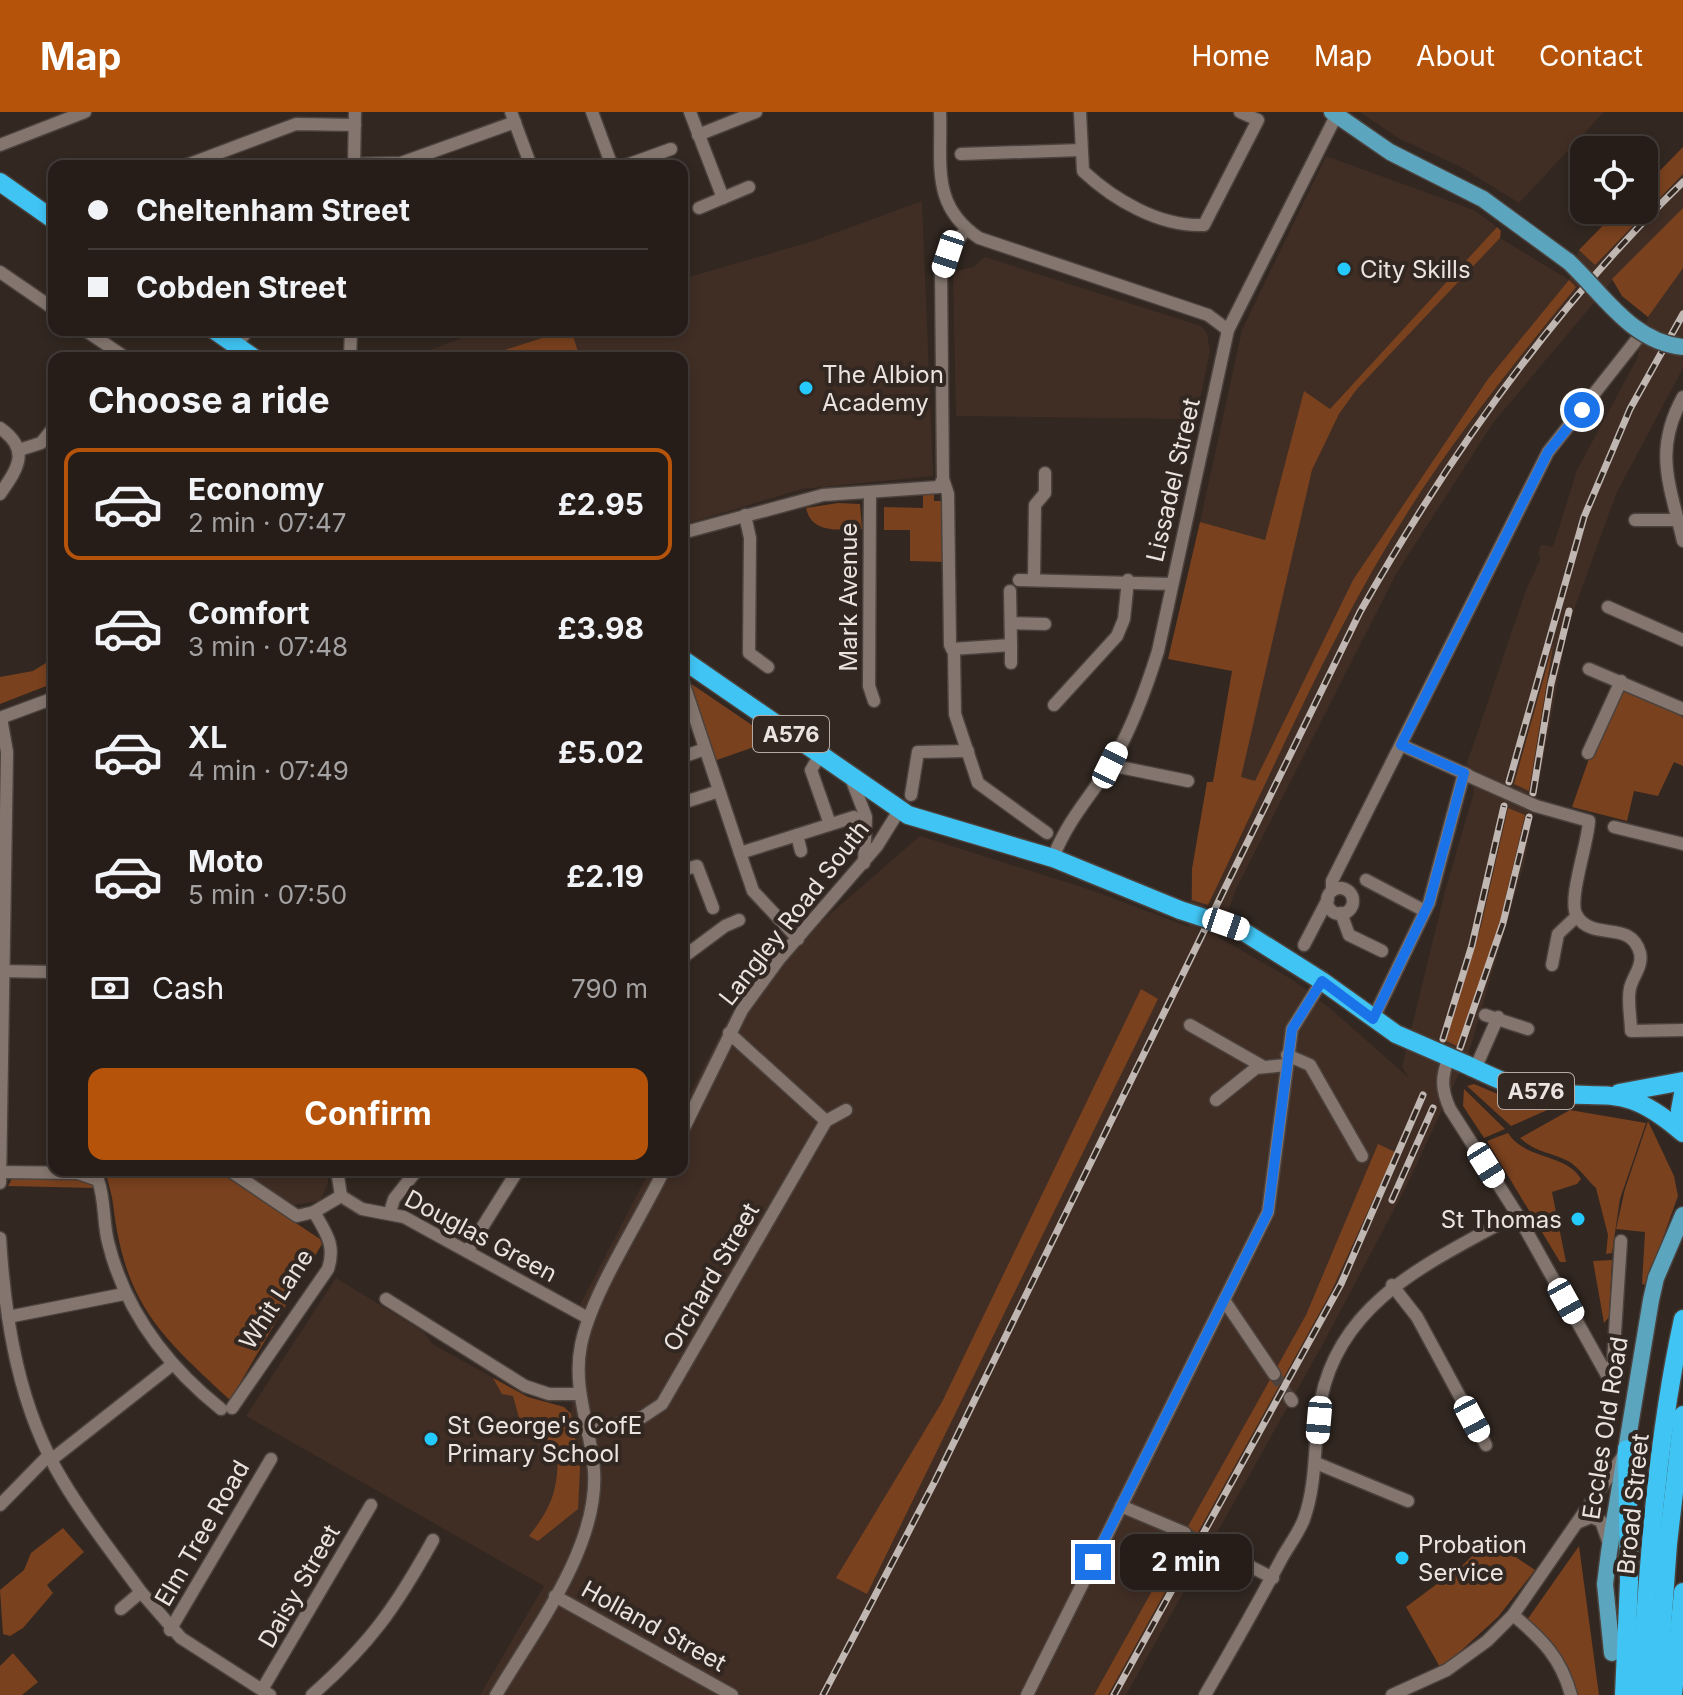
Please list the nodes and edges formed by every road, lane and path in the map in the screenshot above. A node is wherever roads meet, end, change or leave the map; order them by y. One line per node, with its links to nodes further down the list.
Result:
1 (85, 112): 12 (street)
2 (592, 112): 20 (street)
3 (690, 112): 11 (street)
4 (756, 112): 11 (street)
5 (940, 112): 27 (street)
6 (1080, 112): 14 (street)
7 (1240, 112): 14 (street)
8 (1336, 113): 30 (street, Lissadel Street); 32 (main road, bridge)
9 (513, 117): 18 (street); 19 (street)
10 (355, 119): 16 (street); 17 (street)
11 (698, 135): 24 (street)
12 (0, 145)
13 (671, 149): 21 (street)
14 (1081, 150): 15 (street)
15 (961, 154)
16 (200, 160)
17 (354, 160)
18 (408, 160)
19 (529, 160)
20 (610, 160)
21 (641, 160)
22 (0, 182): 26 (highway)
23 (749, 187): 24 (street)
24 (723, 198): 25 (street)
25 (699, 208)
26 (48, 216)
27 (966, 229): 30 (street); 41 (street)
28 (0, 273): 29 (street)
29 (48, 305)
30 (1228, 330): 52 (street, Lissadel Street)
31 (91, 336): 34 (street)
32 (1637, 340): 33 (main road, bridge); 71 (street)
33 (1683, 347)
34 (108, 352)
35 (1683, 397): 36 (street)
36 (1679, 412): 46 (street)
37 (0, 428): 39 (street)
38 (48, 434): 39 (street)
39 (19, 450): 43 (street)
40 (1045, 473): 50 (street)
41 (943, 479): 42 (street); 59 (street)
42 (870, 492): 44 (street); 67 (street, Mark Avenue)
43 (0, 494)
44 (745, 515): 47 (street); 62 (street)
45 (1635, 520): 46 (street)
46 (1678, 520): 48 (street)
47 (688, 531)
48 (1683, 541)
49 (1019, 580): 50 (street)
50 (1034, 580): 51 (street)
51 (1128, 580): 52 (street); 68 (street)
52 (1172, 584): 77 (street, Lissadel Street)
53 (1010, 591): 55 (street)
54 (1608, 607): 57 (street)
55 (1011, 623): 56 (street); 58 (street)
56 (1045, 624)
57 (1683, 640)
58 (1011, 645): 59 (street); 61 (street)
59 (952, 649): 73 (street)
60 (688, 663): 76 (highway, A576)
61 (1011, 663)
62 (768, 667)
63 (1589, 669): 64 (street)
64 (1621, 681): 69 (street); 74 (street)
65 (688, 697): 72 (street)
66 (48, 700): 70 (street)
67 (874, 701)
68 (1054, 705)
69 (1683, 709)
70 (0, 718): 93 (street)
71 (1401, 745): 78 (street); 97 (street)
72 (705, 749): 75 (street); 81 (street)
73 (968, 751): 83 (street); 87 (street)
74 (1588, 753)
75 (688, 755)
76 (820, 755): 79 (highway, A576); 85 (street)
77 (1110, 765): 80 (street); 92 (street, Lissadel Street)
78 (1467, 775): 99 (street); 101 (street, bridge)
79 (850, 776): 83 (highway, A576); 94 (street)
80 (1188, 781)
81 (719, 791): 82 (street); 91 (street)
82 (688, 801)
83 (905, 802): 92 (highway, A576); 94 (street, Langley Road South)
84 (854, 817): 85 (street)
85 (830, 824): 88 (street)
86 (1614, 827): 89 (street)
87 (1047, 833)
88 (797, 835): 90 (street); 91 (street)
89 (1683, 844)
90 (801, 851)
91 (740, 853): 103 (street)
92 (1053, 858): 110 (highway, A576, bridge)
93 (3, 862): 108 (street)
94 (864, 863): 103 (street, Langley Road South)
95 (688, 868): 98 (street)
96 (1366, 880): 99 (street)
97 (1330, 895): 100 (street); 100 (street); 104 (street)
98 (713, 908)
99 (1425, 911): 111 (street)
100 (1341, 913): 105 (street)
101 (1577, 916): 107 (street); 114 (street)
102 (739, 920): 106 (street)
103 (798, 939): 115 (street, Langley Road South)
104 (1304, 945)
105 (1382, 951)
106 (688, 954)
107 (1552, 965)
108 (2, 971): 109 (street); 128 (street)
109 (48, 972)
110 (1322, 981): 111 (highway, A576); 116 (street)
111 (1373, 1019): 117 (highway, A576, bridge)
112 (1190, 1025): 118 (street)
113 (1528, 1029): 117 (street)
114 (1683, 1030)
115 (729, 1033): 124 (street, Langley Road South); 125 (street)
116 (1286, 1060): 118 (street); 127 (street); 150 (street)
117 (1463, 1063): 120 (highway, A576); 140 (street, bridge)
118 (1262, 1066): 122 (street)
119 (1683, 1081): 120 (highway, A576)
120 (1612, 1094): 126 (highway, A576)
121 (1683, 1094): 126 (highway, A576)
122 (1216, 1100)
123 (846, 1110): 125 (street)
124 (688, 1119)
125 (826, 1121): 158 (street, Orchard Street)
126 (1683, 1132)
127 (1362, 1156)
128 (0, 1172): 129 (street); 136 (street)
129 (48, 1173)
130 (87, 1176): 148 (street)
131 (238, 1176): 138 (street)
132 (338, 1176): 137 (street)
133 (412, 1176): 139 (street)
134 (514, 1176): 144 (street)
135 (661, 1176): 152 (street)
136 (0, 1183)
137 (341, 1196): 138 (street); 139 (street, Douglas Green)
138 (314, 1212): 154 (street, Whit Lane)
139 (390, 1212): 144 (street, Douglas Green)
140 (1517, 1214): 145 (street); 147 (street)
141 (1683, 1215): 160 (main road, Eccles Old Road)
142 (0, 1238): 151 (street)
143 (1621, 1241): 145 (street)
144 (468, 1250): 152 (street, Douglas Green)
145 (1619, 1258): 146 (street)
146 (1634, 1259)
147 (1392, 1285): 159 (street); 163 (street)
148 (124, 1294): 151 (street); 154 (street)
149 (386, 1299): 156 (street)
150 (1224, 1300): 155 (street); 167 (street)
151 (8, 1317): 161 (street)
152 (588, 1318): 156 (street)
153 (1683, 1319): 190 (highway, Broad Street)
154 (173, 1364): 161 (street)
155 (1274, 1374)
156 (579, 1394): 158 (street)
157 (1683, 1415): 191 (highway, Broad Street)
158 (587, 1432): 176 (street)
159 (1486, 1445)
160 (1627, 1449): 168 (street); 172 (main road, Eccles Old Road); 189 (highway)
161 (50, 1457): 165 (street); 174 (street)
162 (271, 1459): 179 (street, Elm Tree Road)
163 (1316, 1463): 164 (street); 173 (street)
164 (1408, 1501)
165 (0, 1505)
166 (371, 1505): 181 (street, Daisy Street)
167 (1121, 1506): 169 (street); 185 (street)
168 (1578, 1523): 172 (street); 178 (street)
169 (1185, 1533)
170 (433, 1540): 182 (street)
171 (1210, 1546): 173 (street)
172 (1609, 1552): 180 (main road, Eccles Old Road)
173 (1273, 1578): 186 (street)
174 (141, 1592): 177 (street); 179 (street)
175 (1683, 1592): 192 (highway)
176 (555, 1596): 183 (street); 184 (street, Holland Street)
177 (121, 1609)
178 (1513, 1615): 187 (street); 188 (street)
179 (170, 1630): 181 (street)
180 (1612, 1653)
181 (267, 1691)
182 (312, 1695)
183 (496, 1695)
184 (732, 1695)
185 (1027, 1695)
186 (1205, 1695)
187 (1392, 1695)
188 (1571, 1695)
189 (1624, 1695)
190 (1640, 1695)
191 (1657, 1695)
192 (1673, 1695)

